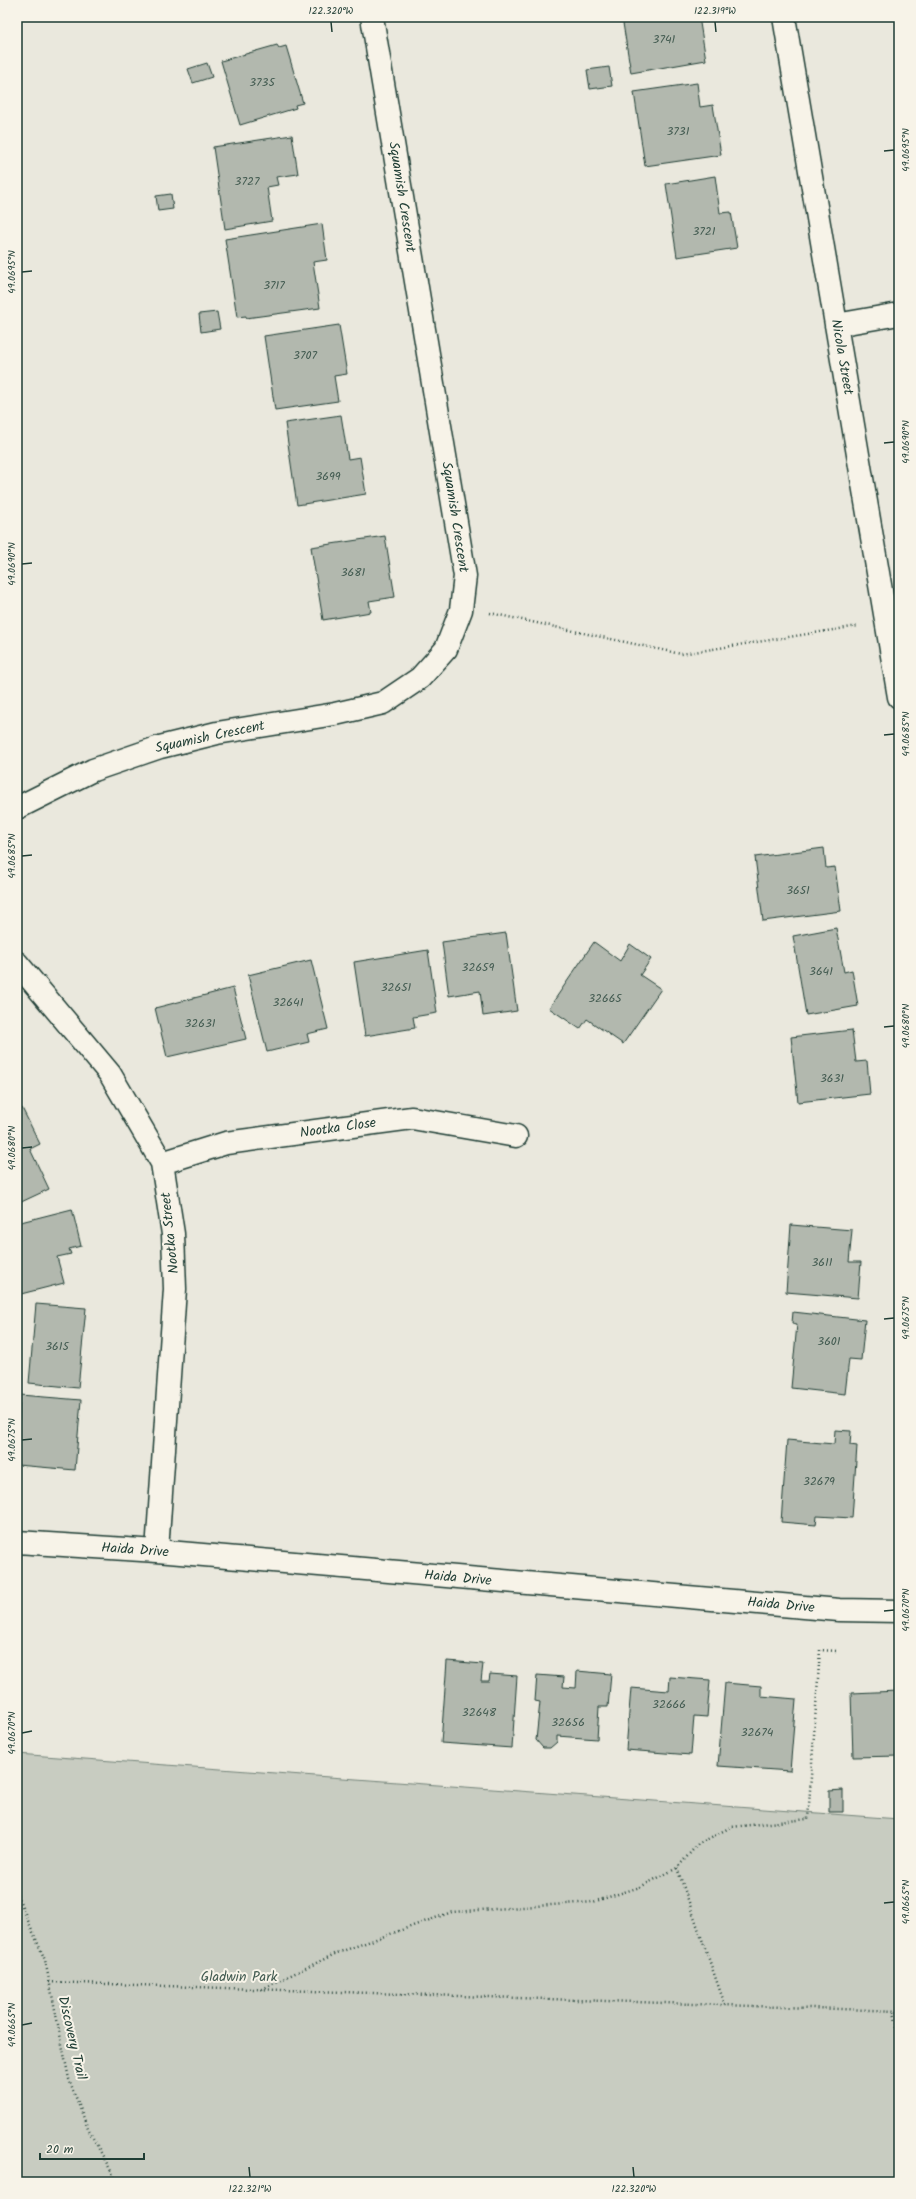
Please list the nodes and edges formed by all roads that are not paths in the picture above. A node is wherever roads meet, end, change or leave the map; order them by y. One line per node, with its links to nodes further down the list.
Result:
1 (372, 17): 6 (street, Squamish Crescent)
2 (784, 17): 4 (street, Nicola Street)
3 (899, 314): 4 (street)
4 (836, 325): 5 (street, Nicola Street)
5 (899, 697)
6 (17, 808)
7 (17, 963): 9 (street, Nootka Street)
8 (516, 1136): 9 (street, Nootka Close)
9 (162, 1163): 11 (street, Nootka Street)
10 (17, 1542): 11 (street, Haida Drive)
11 (157, 1551): 12 (street, Haida Drive)
12 (899, 1611)

